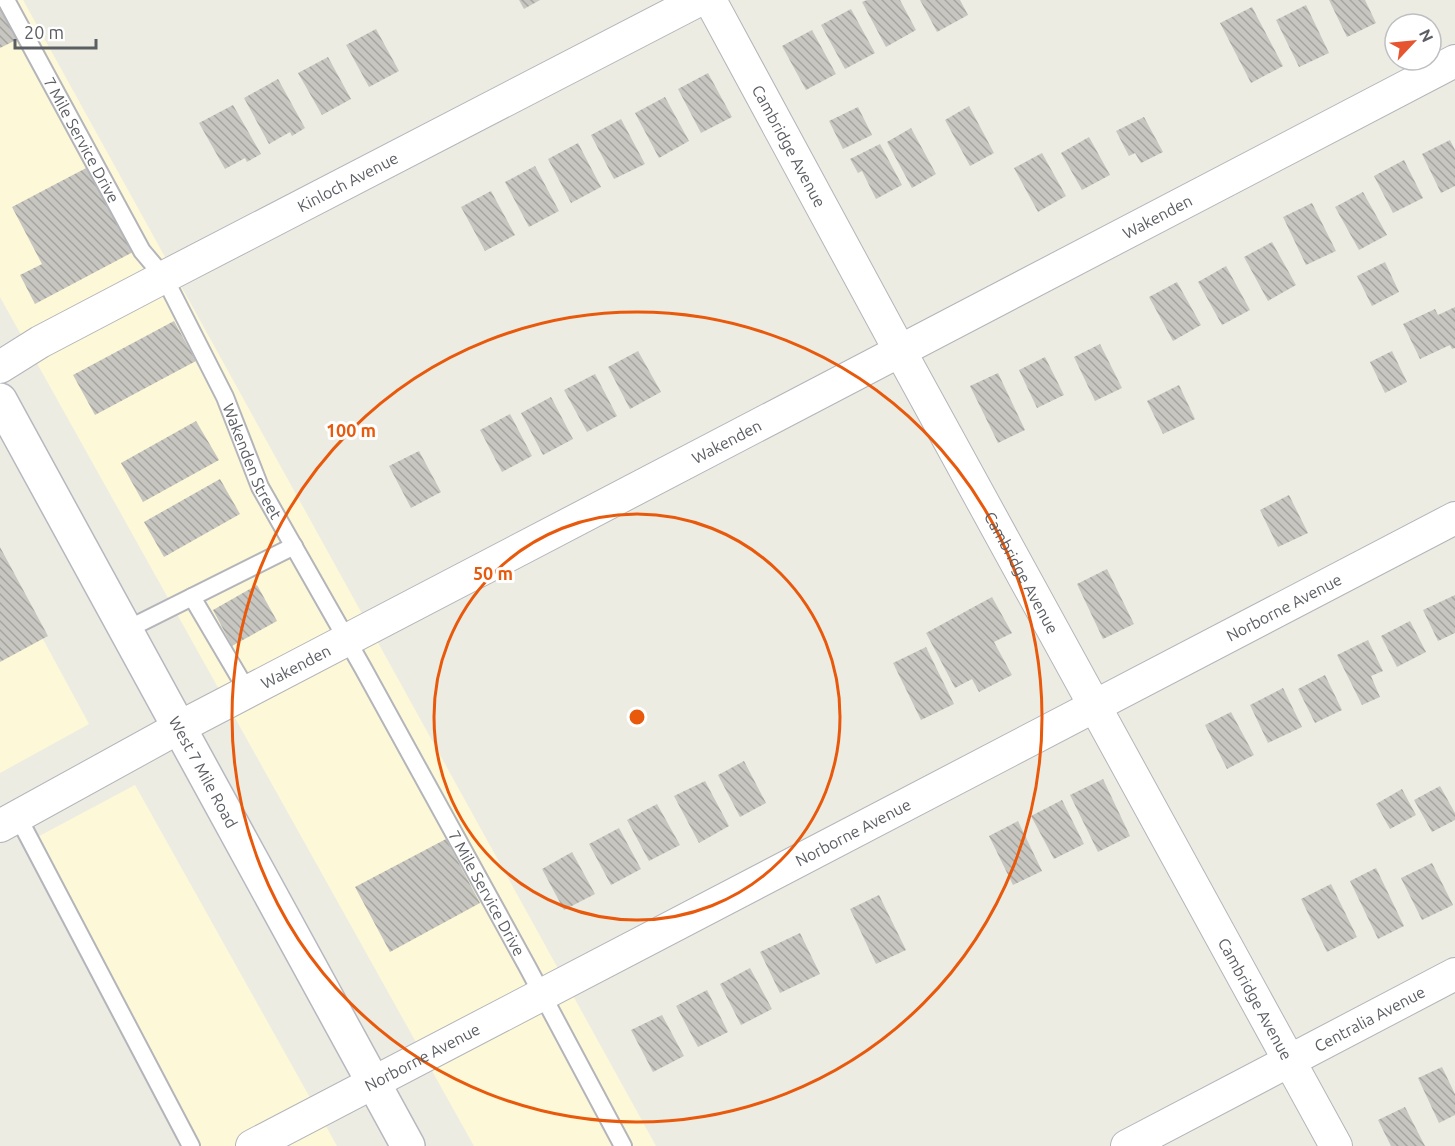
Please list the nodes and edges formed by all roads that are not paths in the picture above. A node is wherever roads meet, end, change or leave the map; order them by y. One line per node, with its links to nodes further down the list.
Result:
1 (6, 0): 5 (lane, 7 Mile Service Drive)
2 (699, 0): 5 (street, Kinloch Avenue)
3 (710, 0): 6 (street, Cambridge Avenue)
4 (1455, 61): 6 (street, Wakenden)
5 (164, 277): 7 (street, Kinloch Avenue); 10 (lane, Wakenden Street)
6 (900, 351): 13 (street, Wakenden); 15 (street, Cambridge Avenue)
7 (0, 367)
8 (0, 400): 12 (main road, West 7 Mile Road)
9 (1455, 518): 15 (street, Norborne Avenue)
10 (294, 546): 11 (lane); 13 (lane, Wakenden Street)
11 (192, 597): 12 (lane); 14 (lane)
12 (126, 630): 16 (main road, West 7 Mile Road)
13 (348, 640): 14 (street, Wakenden); 19 (lane, 7 Mile Service Drive)
14 (248, 692): 16 (street, Wakenden)
15 (1095, 706): 19 (street, Norborne Avenue); 20 (street, Cambridge Avenue)
16 (178, 729): 17 (street, Wakenden); 21 (main road, West 7 Mile Road)
17 (9, 822): 22 (lane)
18 (1455, 974): 20 (street, Centralia Avenue)
19 (542, 994): 21 (street, Norborne Avenue); 25 (lane, 7 Mile Service Drive)
20 (1289, 1061): 26 (street, Centralia Avenue); 27 (street, Cambridge Avenue)
21 (374, 1083): 23 (street, Norborne Avenue); 24 (main road, West 7 Mile Road)
22 (191, 1146)
23 (252, 1146)
24 (408, 1146)
25 (623, 1146)
26 (1127, 1146)
27 (1336, 1146)

